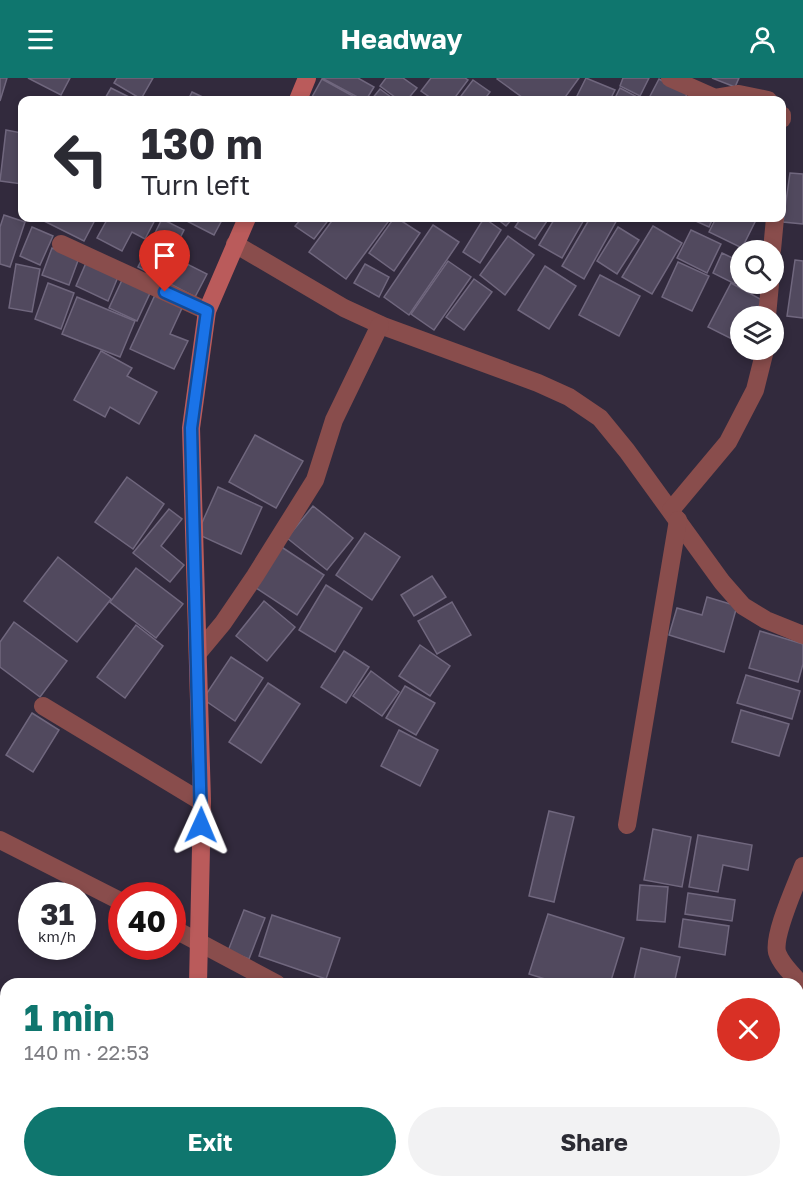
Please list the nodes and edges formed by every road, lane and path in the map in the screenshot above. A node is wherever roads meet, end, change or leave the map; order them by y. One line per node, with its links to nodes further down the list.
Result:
1 (307, 78): 3 (street)
2 (670, 78): 4 (street)
3 (300, 96)
4 (710, 96)
5 (727, 96): 6 (street)
6 (749, 96)
7 (245, 222): 11 (street)
8 (775, 222): 9 (street)
9 (773, 240)
10 (61, 244): 12 (street)
11 (235, 244): 12 (street); 13 (street)
12 (207, 311): 17 (street)
13 (380, 325): 15 (street); 17 (street)
14 (762, 360): 15 (street)
15 (674, 515): 16 (street); 20 (street)
16 (803, 635)
17 (198, 653): 19 (street)
18 (43, 706): 19 (street)
19 (202, 802): 25 (street)
20 (627, 825)
21 (0, 840): 23 (street)
22 (803, 866): 28 (street)
23 (108, 895)
24 (186, 935): 25 (street)
25 (198, 941): 26 (street); 27 (street)
26 (198, 978)
27 (265, 978)
28 (796, 978)

